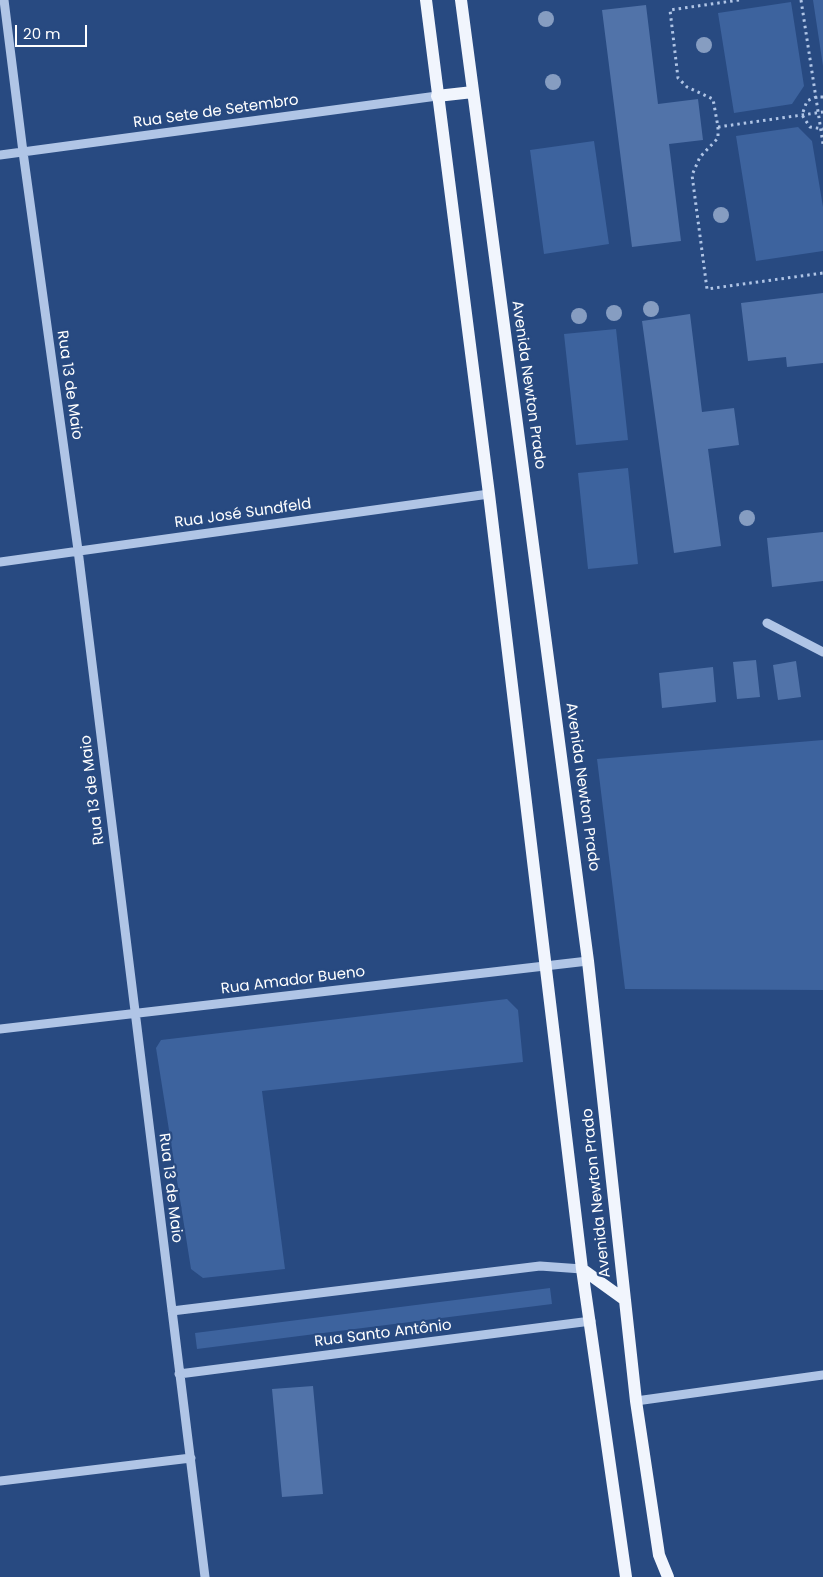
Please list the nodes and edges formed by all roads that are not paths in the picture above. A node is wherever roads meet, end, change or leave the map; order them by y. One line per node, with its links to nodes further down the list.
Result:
1 (4, 0): 6 (street, Rua 13 de Maio)
2 (426, 0): 5 (main road, Avenida Newton Prado)
3 (461, 0): 4 (main road, Avenida Newton Prado)
4 (473, 92): 5 (main road); 13 (main road, Avenida Newton Prado)
5 (437, 96): 6 (street, Rua Sete de Setembro); 8 (main road, Avenida Newton Prado)
6 (23, 152): 7 (street, Rua Sete de Setembro); 9 (street, Rua 13 de Maio)
7 (0, 155)
8 (489, 494): 9 (street, Rua José Sundfeld); 14 (main road, Avenida Newton Prado)
9 (78, 550): 10 (street, Rua José Sundfeld); 15 (street, Rua 13 de Maio)
10 (0, 562)
11 (767, 623): 12 (street)
12 (823, 652)
13 (588, 961): 14 (street, Rua Amador Bueno); 18 (main road, Avenida Newton Prado)
14 (547, 965): 15 (street, Rua Amador Bueno); 17 (main road, Avenida Newton Prado)
15 (133, 1013): 16 (street, Rua Amador Bueno); 19 (street, Rua 13 de Maio)
16 (0, 1029)
17 (582, 1269): 18 (main road); 19 (street); 20 (main road, Avenida Newton Prado)
18 (625, 1300): 23 (main road, Avenida Newton Prado)
19 (172, 1311): 21 (street, Rua 13 de Maio)
20 (591, 1320): 21 (street, Rua Santo Antônio); 27 (main road, Avenida Newton Prado)
21 (180, 1374): 24 (street, Rua 13 de Maio)
22 (823, 1375): 23 (street)
23 (636, 1400): 28 (main road, Avenida Newton Prado)
24 (191, 1458): 25 (street); 26 (street, Rua 13 de Maio)
25 (0, 1481)
26 (205, 1577)
27 (626, 1577)
28 (668, 1577)

